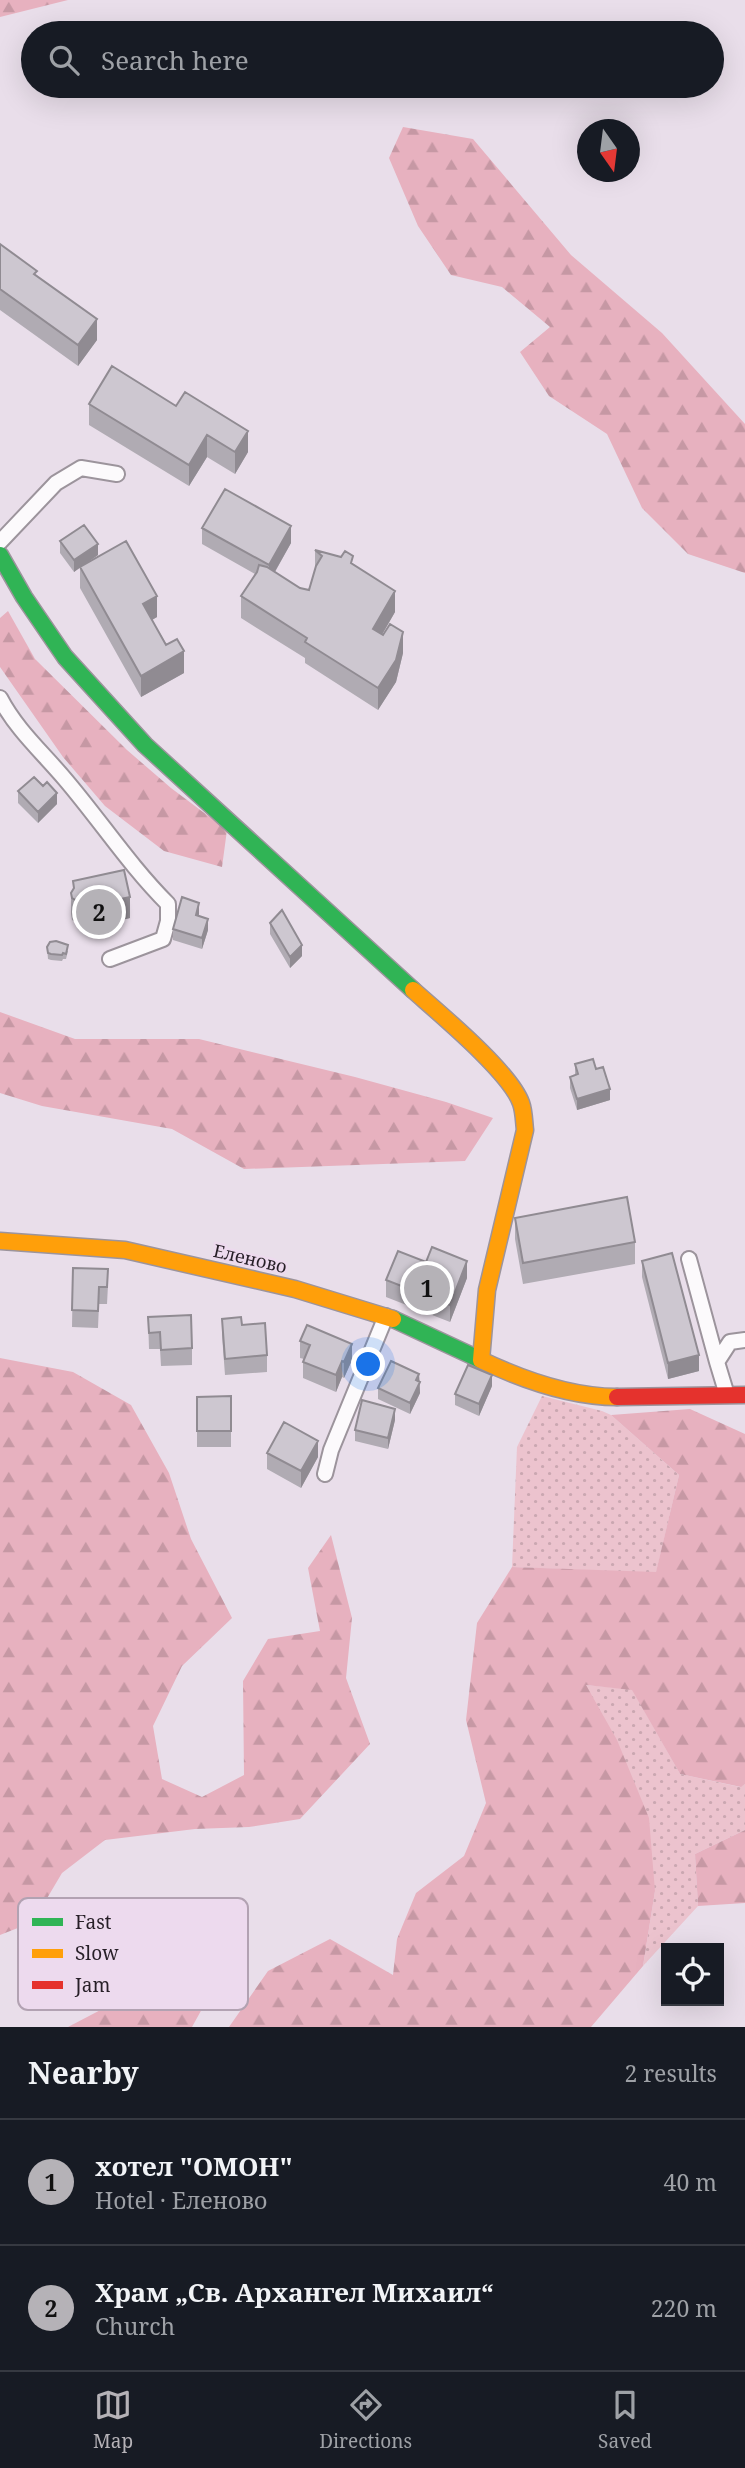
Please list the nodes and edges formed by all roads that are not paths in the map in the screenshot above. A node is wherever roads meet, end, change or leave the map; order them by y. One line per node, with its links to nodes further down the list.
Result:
1 (117, 474): 2 (street)
2 (0, 542)
3 (0, 555): 10 (street)
4 (0, 698): 5 (street)
5 (110, 959)
6 (0, 1241): 8 (street, Еленово)
7 (689, 1259): 11 (street)
8 (386, 1316): 10 (street, Еленово); 14 (street)
9 (745, 1340): 11 (street)
10 (481, 1360): 12 (street, Еленово)
11 (717, 1362): 12 (street)
12 (727, 1395): 13 (street, Еленово)
13 (745, 1395)
14 (325, 1474)

